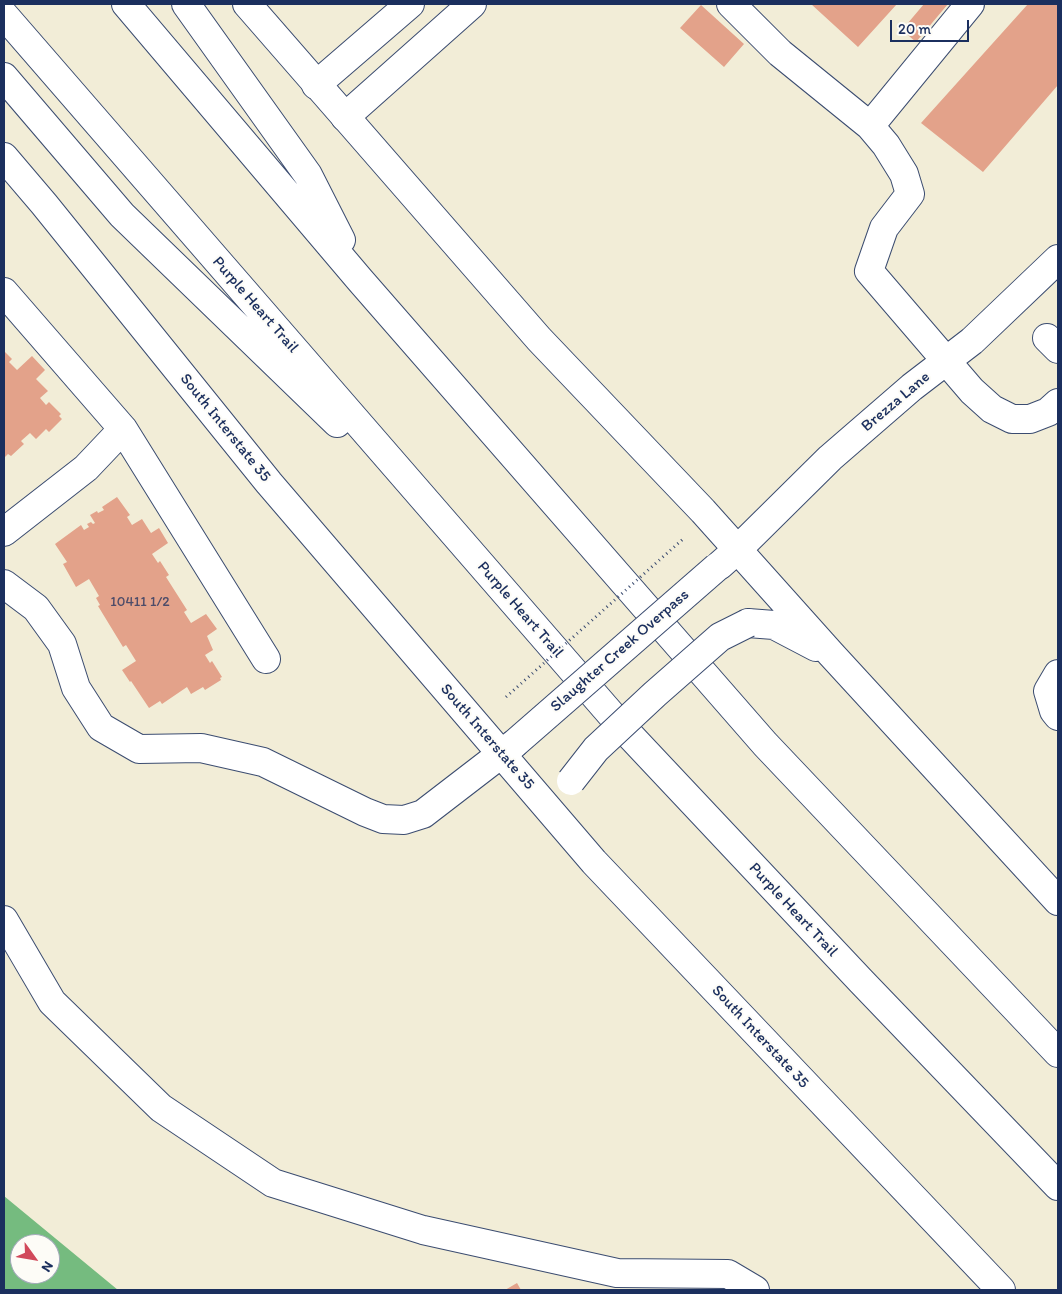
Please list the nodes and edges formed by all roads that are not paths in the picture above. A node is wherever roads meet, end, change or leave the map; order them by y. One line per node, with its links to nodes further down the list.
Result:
1 (126, 4): 17 (main road)
2 (186, 4): 17 (main road)
3 (247, 4): 12 (main road)
4 (410, 4): 9 (main road)
5 (472, 4): 10 (main road)
6 (731, 4): 14 (main road)
7 (970, 4): 14 (main road)
8 (4, 15): 24 (main road, Purple Heart Trail)
9 (390, 22): 10 (main road); 12 (main road)
10 (418, 52): 13 (main road)
11 (4, 77): 24 (main road)
12 (316, 85): 13 (main road)
13 (345, 117): 23 (main road)
14 (870, 126): 19 (main road)
15 (4, 157): 30 (main road, South Interstate 35)
16 (1058, 259): 19 (main road, Brezza Lane)
17 (360, 280): 34 (main road)
18 (4, 292): 21 (main road)
19 (946, 360): 20 (main road); 23 (main road, Brezza Lane)
20 (1058, 404)
21 (123, 429): 22 (main road); 27 (main road)
22 (4, 532)
23 (738, 549): 26 (main road); 30 (main road, Slaughter Creek Overpass, bridge)
24 (472, 555): 35 (main road, Purple Heart Trail)
25 (4, 584): 30 (main road, Slaughter Creek Overpass)
26 (831, 654): 31 (main road, bridge); 32 (main road)
27 (266, 659)
28 (1058, 674): 29 (main road)
29 (1058, 716)
30 (508, 749): 31 (main road, South Interstate 35)
31 (594, 862): 37 (main road, South Interstate 35)
32 (1058, 901)
33 (4, 920): 36 (main road)
34 (1058, 1053)
35 (1058, 1186)
36 (755, 1290)
37 (1001, 1290)

